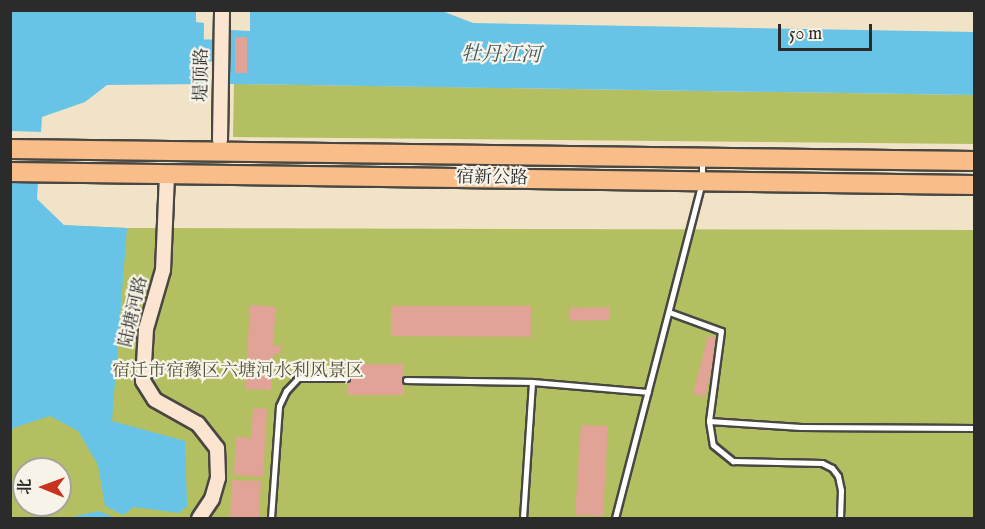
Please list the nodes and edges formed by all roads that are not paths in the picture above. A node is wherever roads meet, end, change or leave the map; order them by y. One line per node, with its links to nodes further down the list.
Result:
1 (222, 10): 2 (street, 堤顶路)
2 (220, 140)
3 (10, 150): 4 (highway, 宿新公路)
4 (702, 157): 5 (highway, 宿新公路); 8 (lane)
5 (975, 160)
6 (10, 172): 7 (highway, 宿新公路)
7 (166, 175): 8 (highway, 宿新公路); 17 (street, 陆塘河路)
8 (702, 182): 9 (highway, 宿新公路); 10 (lane)
9 (975, 185)
10 (669, 312): 14 (lane); 15 (lane)
11 (346, 378): 18 (lane)
12 (406, 380): 13 (lane)
13 (532, 382): 14 (lane); 19 (lane)
14 (648, 392): 20 (lane)
15 (709, 421): 16 (lane); 21 (lane)
16 (975, 428)
17 (199, 519)
18 (272, 519)
19 (523, 519)
20 (615, 519)
21 (840, 519)

